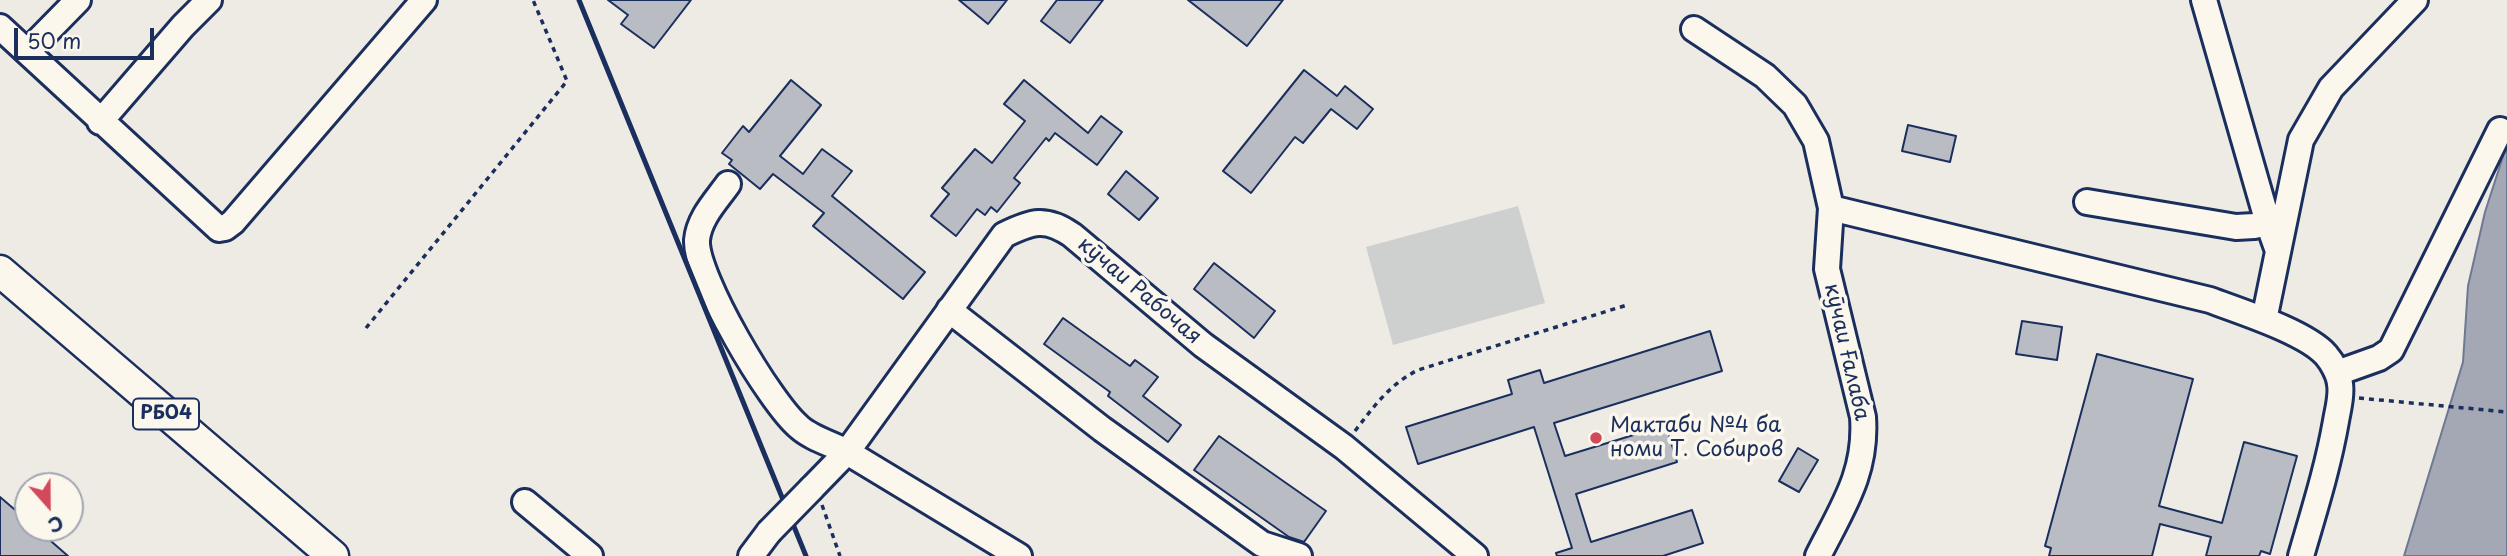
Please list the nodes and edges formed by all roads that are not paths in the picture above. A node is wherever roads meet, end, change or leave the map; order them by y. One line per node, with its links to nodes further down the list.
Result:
1 (78, 0): 8 (street)
2 (209, 0): 9 (street)
3 (424, 0): 9 (street)
4 (2204, 0): 14 (street)
5 (2415, 0): 15 (street)
6 (0, 27): 8 (street)
7 (1695, 29): 13 (street, кӯчаи Ғалаба)
8 (27, 52): 9 (street)
9 (100, 122)
10 (2500, 130): 19 (street)
11 (728, 184): 20 (street)
12 (2088, 202): 14 (street)
13 (1831, 208): 18 (street); 28 (street, кӯчаи Ғалаба)
14 (2268, 223): 15 (street)
15 (2279, 251): 18 (street)
16 (0, 271): 22 (main road, РБ04)
17 (950, 310): 20 (street, кӯчаи Рабочая); 26 (street); 27 (street, кӯчаи Рабочая)
18 (2264, 320): 19 (street)
19 (2337, 373): 29 (street)
20 (847, 452): 24 (street, bridge); 25 (street)
21 (525, 502): 23 (street)
22 (333, 556)
23 (590, 556)
24 (751, 556)
25 (1019, 556)
26 (1299, 556)
27 (1475, 556)
28 (1818, 556)
29 (2301, 556)

